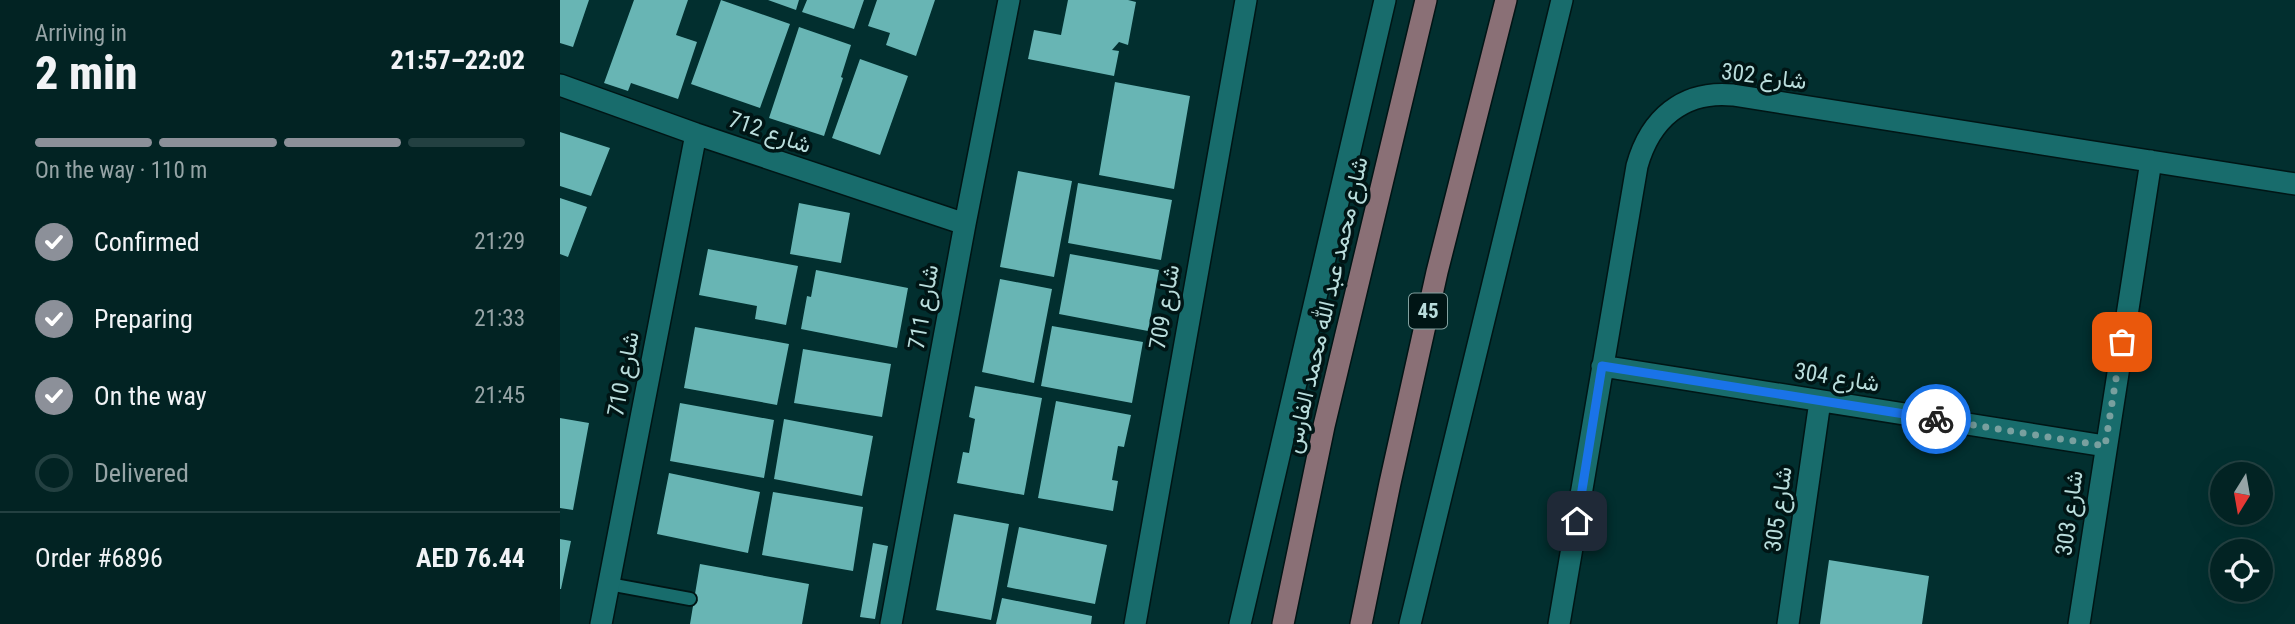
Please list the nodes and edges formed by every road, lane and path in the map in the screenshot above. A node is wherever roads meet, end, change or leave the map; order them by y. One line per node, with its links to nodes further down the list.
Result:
1 (1009, 0): 11 (street, شارع 711)
2 (1246, 0): 19 (street, شارع 709)
3 (1385, 0): 20 (street)
4 (1426, 0): 21 (main road, شارع محمد عبد الله محمد الفارس)
5 (1506, 0): 22 (main road, 45)
6 (1562, 0): 23 (street)
7 (560, 85): 8 (street, شارع 712)
8 (696, 134): 11 (street, شارع 712); 15 (street, شارع 710)
9 (2151, 160): 10 (street, شارع 302); 12 (street, شارع 302); 14 (street, شارع 303)
10 (2295, 184)
11 (965, 224): 18 (street, شارع 711)
12 (1602, 366): 13 (street, شارع 304); 24 (street, شارع 302)
13 (1821, 401): 14 (street, شارع 304); 25 (street, شارع 305)
14 (2105, 446): 26 (street, شارع 303)
15 (609, 584): 16 (lane); 17 (street, شارع 710)
16 (690, 599)
17 (601, 624)
18 (891, 624)
19 (1135, 624)
20 (1240, 624)
21 (1283, 624)
22 (1362, 624)
23 (1410, 624)
24 (1559, 624)
25 (1788, 624)
26 (2079, 624)

